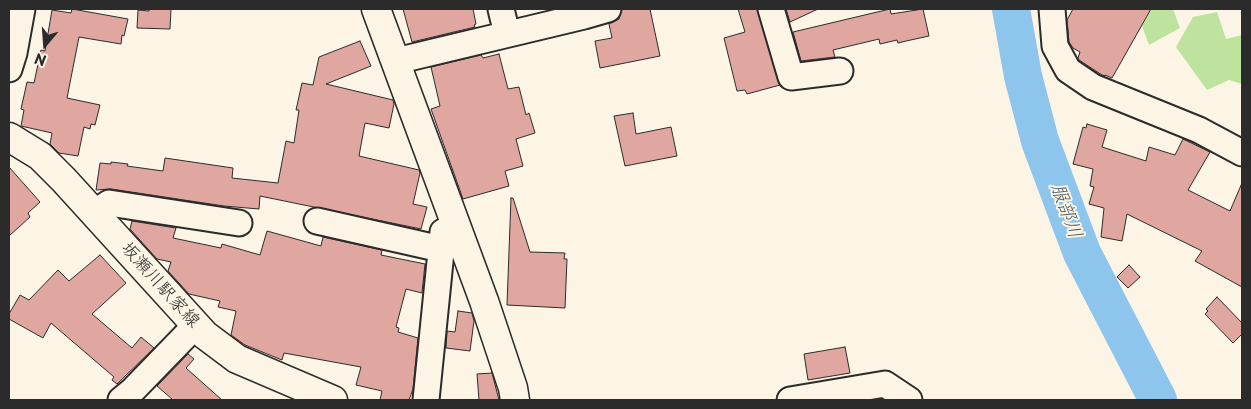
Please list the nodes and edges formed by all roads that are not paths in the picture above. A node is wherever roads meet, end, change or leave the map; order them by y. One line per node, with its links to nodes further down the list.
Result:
1 (22, 9): 9 (street)
2 (376, 9): 8 (main road)
3 (501, 9): 7 (street)
4 (608, 9): 7 (street)
5 (771, 9): 10 (street)
6 (1052, 9): 12 (street)
7 (507, 34): 8 (street)
8 (396, 61): 16 (main road)
9 (9, 69)
10 (840, 71)
11 (9, 137): 13 (main road, 坂瀬川駅家線)
12 (1242, 153)
13 (94, 213): 15 (street); 18 (main road, 坂瀬川駅家線)
14 (317, 222): 17 (street)
15 (239, 223)
16 (456, 224): 17 (street); 22 (main road)
17 (441, 249): 21 (street)
18 (196, 325): 19 (street); 20 (main road, 坂瀬川駅家線)
19 (121, 400)
20 (333, 400)
21 (426, 400)
22 (514, 400)
23 (790, 400): 24 (street)
24 (909, 400)

